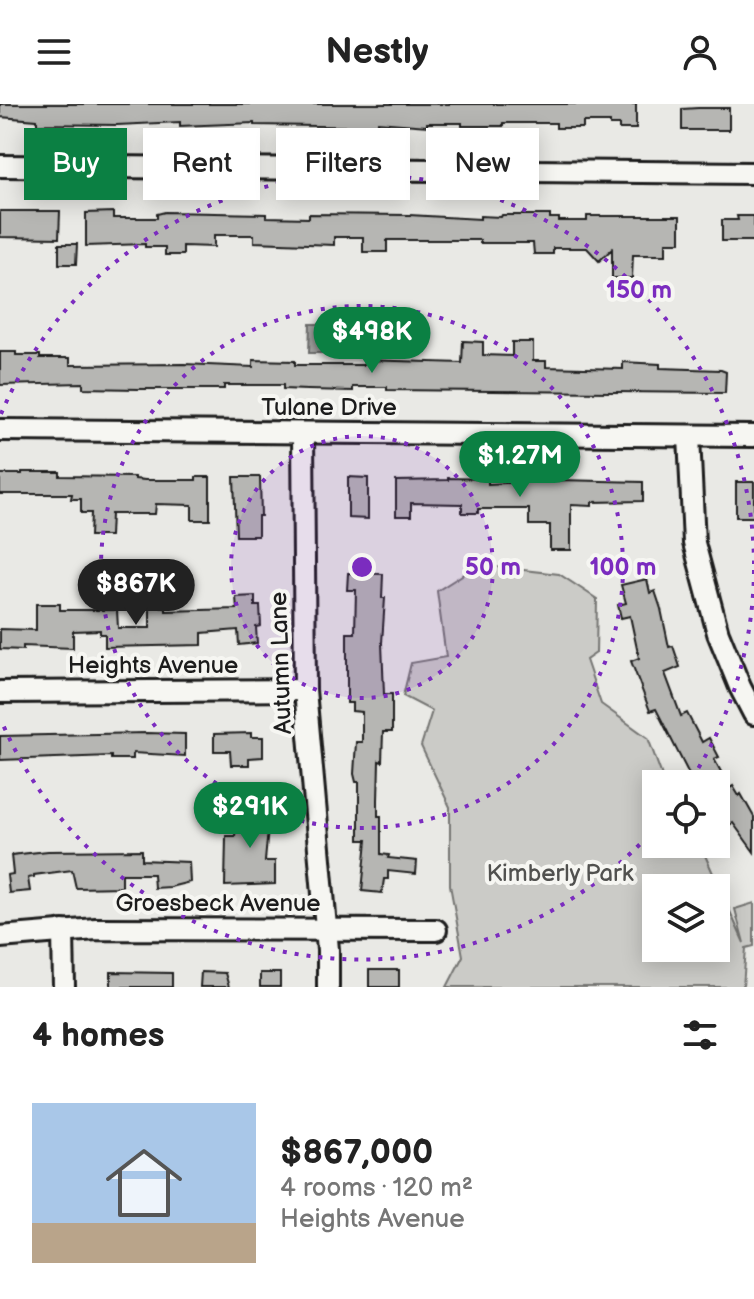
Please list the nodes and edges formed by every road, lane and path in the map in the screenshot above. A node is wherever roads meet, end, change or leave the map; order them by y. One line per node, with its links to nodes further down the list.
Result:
1 (0, 166): 2 (street)
2 (754, 173)
3 (0, 430): 4 (street, Tulane Drive)
4 (303, 433): 5 (street, Tulane Drive); 7 (street, Autumn Lane)
5 (689, 436): 6 (street, Tulane Drive); 9 (street)
6 (754, 436)
7 (305, 690): 8 (street, Heights Avenue); 10 (street, Autumn Lane)
8 (0, 692)
9 (754, 714)
10 (326, 929): 11 (street, Groesbeck Avenue); 12 (street, Groesbeck Avenue); 15 (street, Autumn Lane)
11 (436, 930)
12 (63, 931): 13 (street, Groesbeck Avenue); 14 (street)
13 (0, 937)
14 (64, 987)
15 (328, 987)

